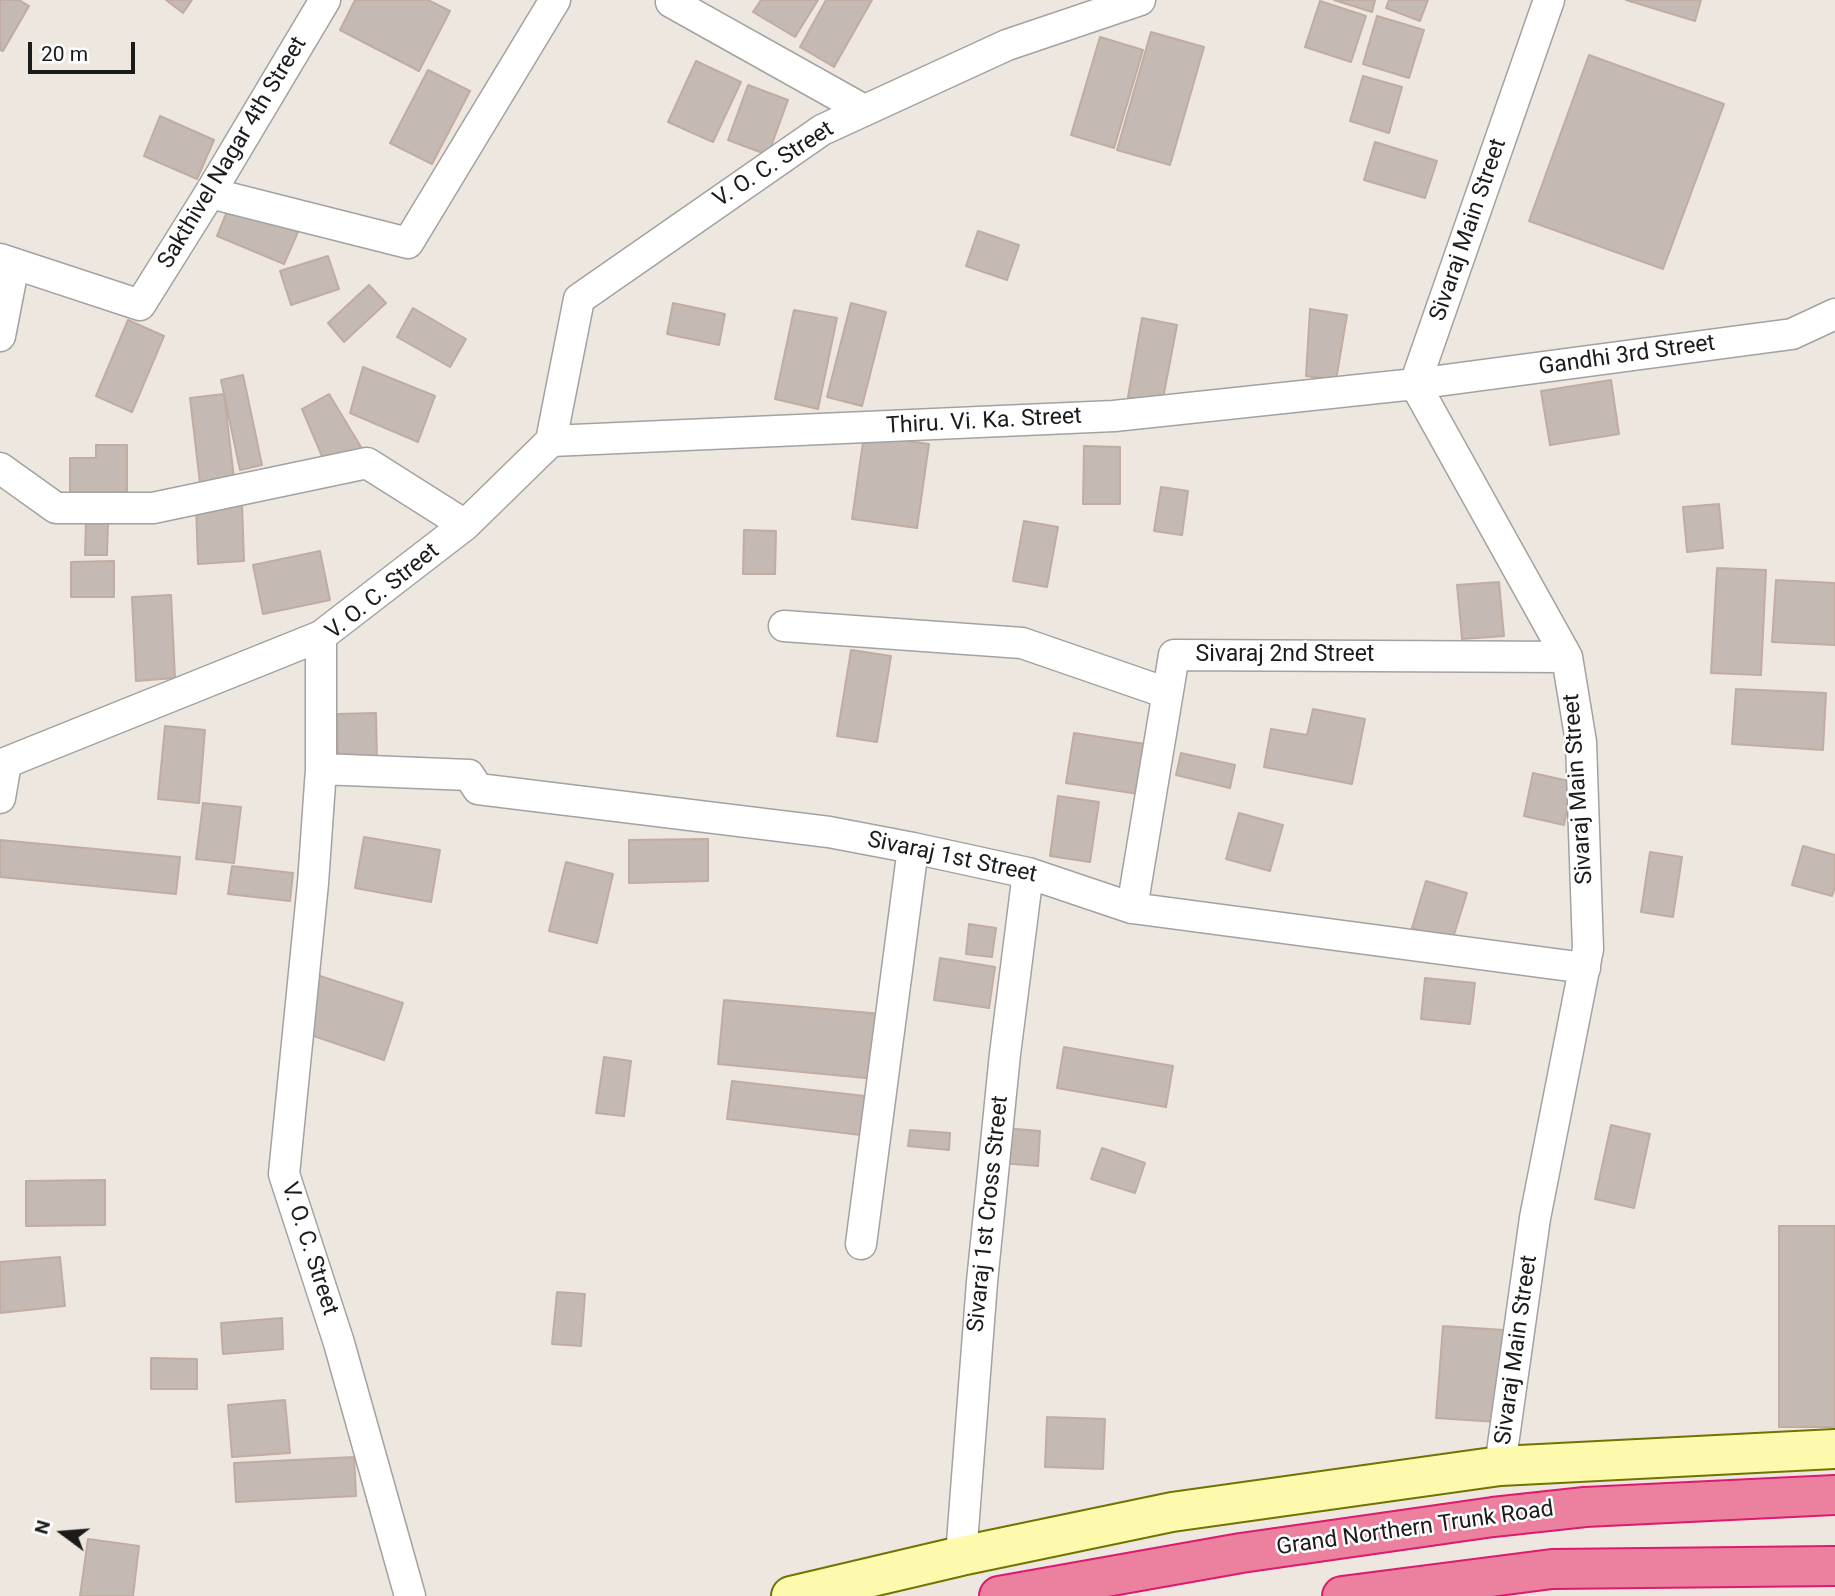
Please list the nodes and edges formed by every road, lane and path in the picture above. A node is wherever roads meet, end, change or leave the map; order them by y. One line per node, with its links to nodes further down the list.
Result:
1 (325, 0): 7 (street, Sakthivel Nagar 4th Street)
2 (555, 0): 7 (street)
3 (1140, 0): 6 (street, V. O. C. Street)
4 (1549, 0): 11 (street, Sivaraj Main Street)
5 (671, 2): 6 (street)
6 (864, 110): 12 (street, V. O. C. Street)
7 (210, 194): 8 (street, Sakthivel Nagar 4th Street)
8 (7, 262): 10 (street)
9 (1835, 314): 11 (street, Gandhi 3rd Street)
10 (0, 336)
11 (1415, 384): 12 (street, Thiru. Vi. Ka. Street); 17 (street, Sivaraj Main Street)
12 (551, 441): 14 (street, V. O. C. Street)
13 (0, 468): 14 (street)
14 (465, 525): 16 (street, V. O. C. Street)
15 (785, 626): 18 (street)
16 (321, 636): 19 (street); 20 (street, V. O. C. Street)
17 (1567, 657): 18 (street, Sivaraj 2nd Street); 25 (street, Sivaraj Main Street)
18 (1167, 693): 24 (street, Sivaraj 2nd Street)
19 (3, 764): 21 (street)
20 (321, 769): 22 (street, Sivaraj 1st Street); 32 (street, V. O. C. Street)
21 (0, 798)
22 (913, 848): 23 (street, Sivaraj 1st Street); 26 (street)
23 (1028, 873): 24 (street, Sivaraj 1st Street); 30 (street, Sivaraj 1st Cross Street)
24 (1132, 908): 25 (street, Sivaraj 1st Street)
25 (1585, 968): 28 (street, Sivaraj Main Street)
26 (861, 1244)
27 (1835, 1449): 28 (street)
28 (1500, 1466): 30 (street)
29 (1835, 1495): 34 (highway, Grand Northern Trunk Road)
30 (961, 1556): 33 (street)
31 (1835, 1566): 35 (highway)
32 (410, 1596)
33 (791, 1596)
34 (999, 1596)
35 (1342, 1596)

